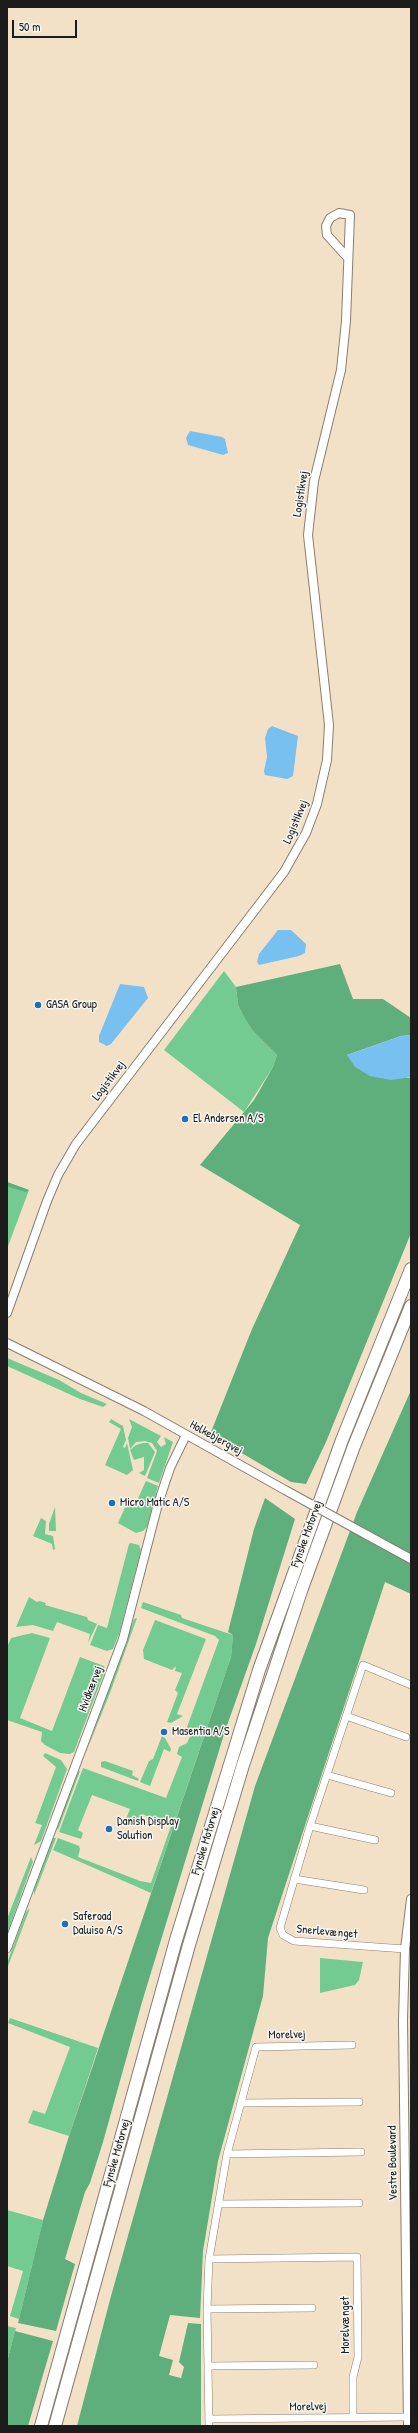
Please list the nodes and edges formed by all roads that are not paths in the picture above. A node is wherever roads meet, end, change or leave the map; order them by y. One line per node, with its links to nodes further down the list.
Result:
1 (348, 258): 1 (street, Logistikvej); 4 (street, Logistikvej)
2 (411, 1269): 36 (highway, Fynske Motorvej)
3 (411, 1306): 32 (highway, Fynske Motorvej)
4 (7, 1313)
5 (7, 1343): 6 (street, Holkebjergvej)
6 (186, 1435): 7 (street, Holkebjergvej, bridge); 18 (street, Hvidkærvej)
7 (411, 1559)
8 (411, 1685): 9 (street, Snerlevænget)
9 (346, 1716): 10 (street); 11 (street, Snerlevænget)
10 (406, 1737)
11 (327, 1775): 12 (street); 13 (street, Snerlevænget)
12 (391, 1793)
13 (310, 1826): 14 (street); 15 (street, Snerlevænget)
14 (375, 1840)
15 (294, 1879): 16 (street); 19 (street, Snerlevænget)
16 (364, 1890)
17 (411, 1899): 19 (street, Vestre Boulevard)
18 (7, 1948)
19 (405, 1949): 34 (street, Vestre Boulevard)
20 (352, 2045): 22 (street, Morelvej)
21 (359, 2102): 22 (street)
22 (241, 2103): 24 (street, Morelvej)
23 (361, 2152): 24 (street)
24 (228, 2154): 26 (street, Morelvej)
25 (359, 2203): 26 (street)
26 (218, 2204): 27 (street, Morelvej)
27 (209, 2259): 29 (street, Morelvej); 33 (street, Morelvænget)
28 (312, 2308): 29 (street)
29 (207, 2309): 31 (street, Morelvej)
30 (314, 2365): 31 (street)
31 (208, 2366): 35 (street, Morelvej)
32 (62, 2399): 37 (highway, Fynske Motorvej); 38 (highway)
33 (353, 2417): 34 (street, Morelvej); 35 (street, Morelvej)
34 (410, 2417): 39 (street, Vestre Boulevard)
35 (209, 2423)
36 (41, 2426)
37 (55, 2426)
38 (58, 2426)
39 (408, 2426)

